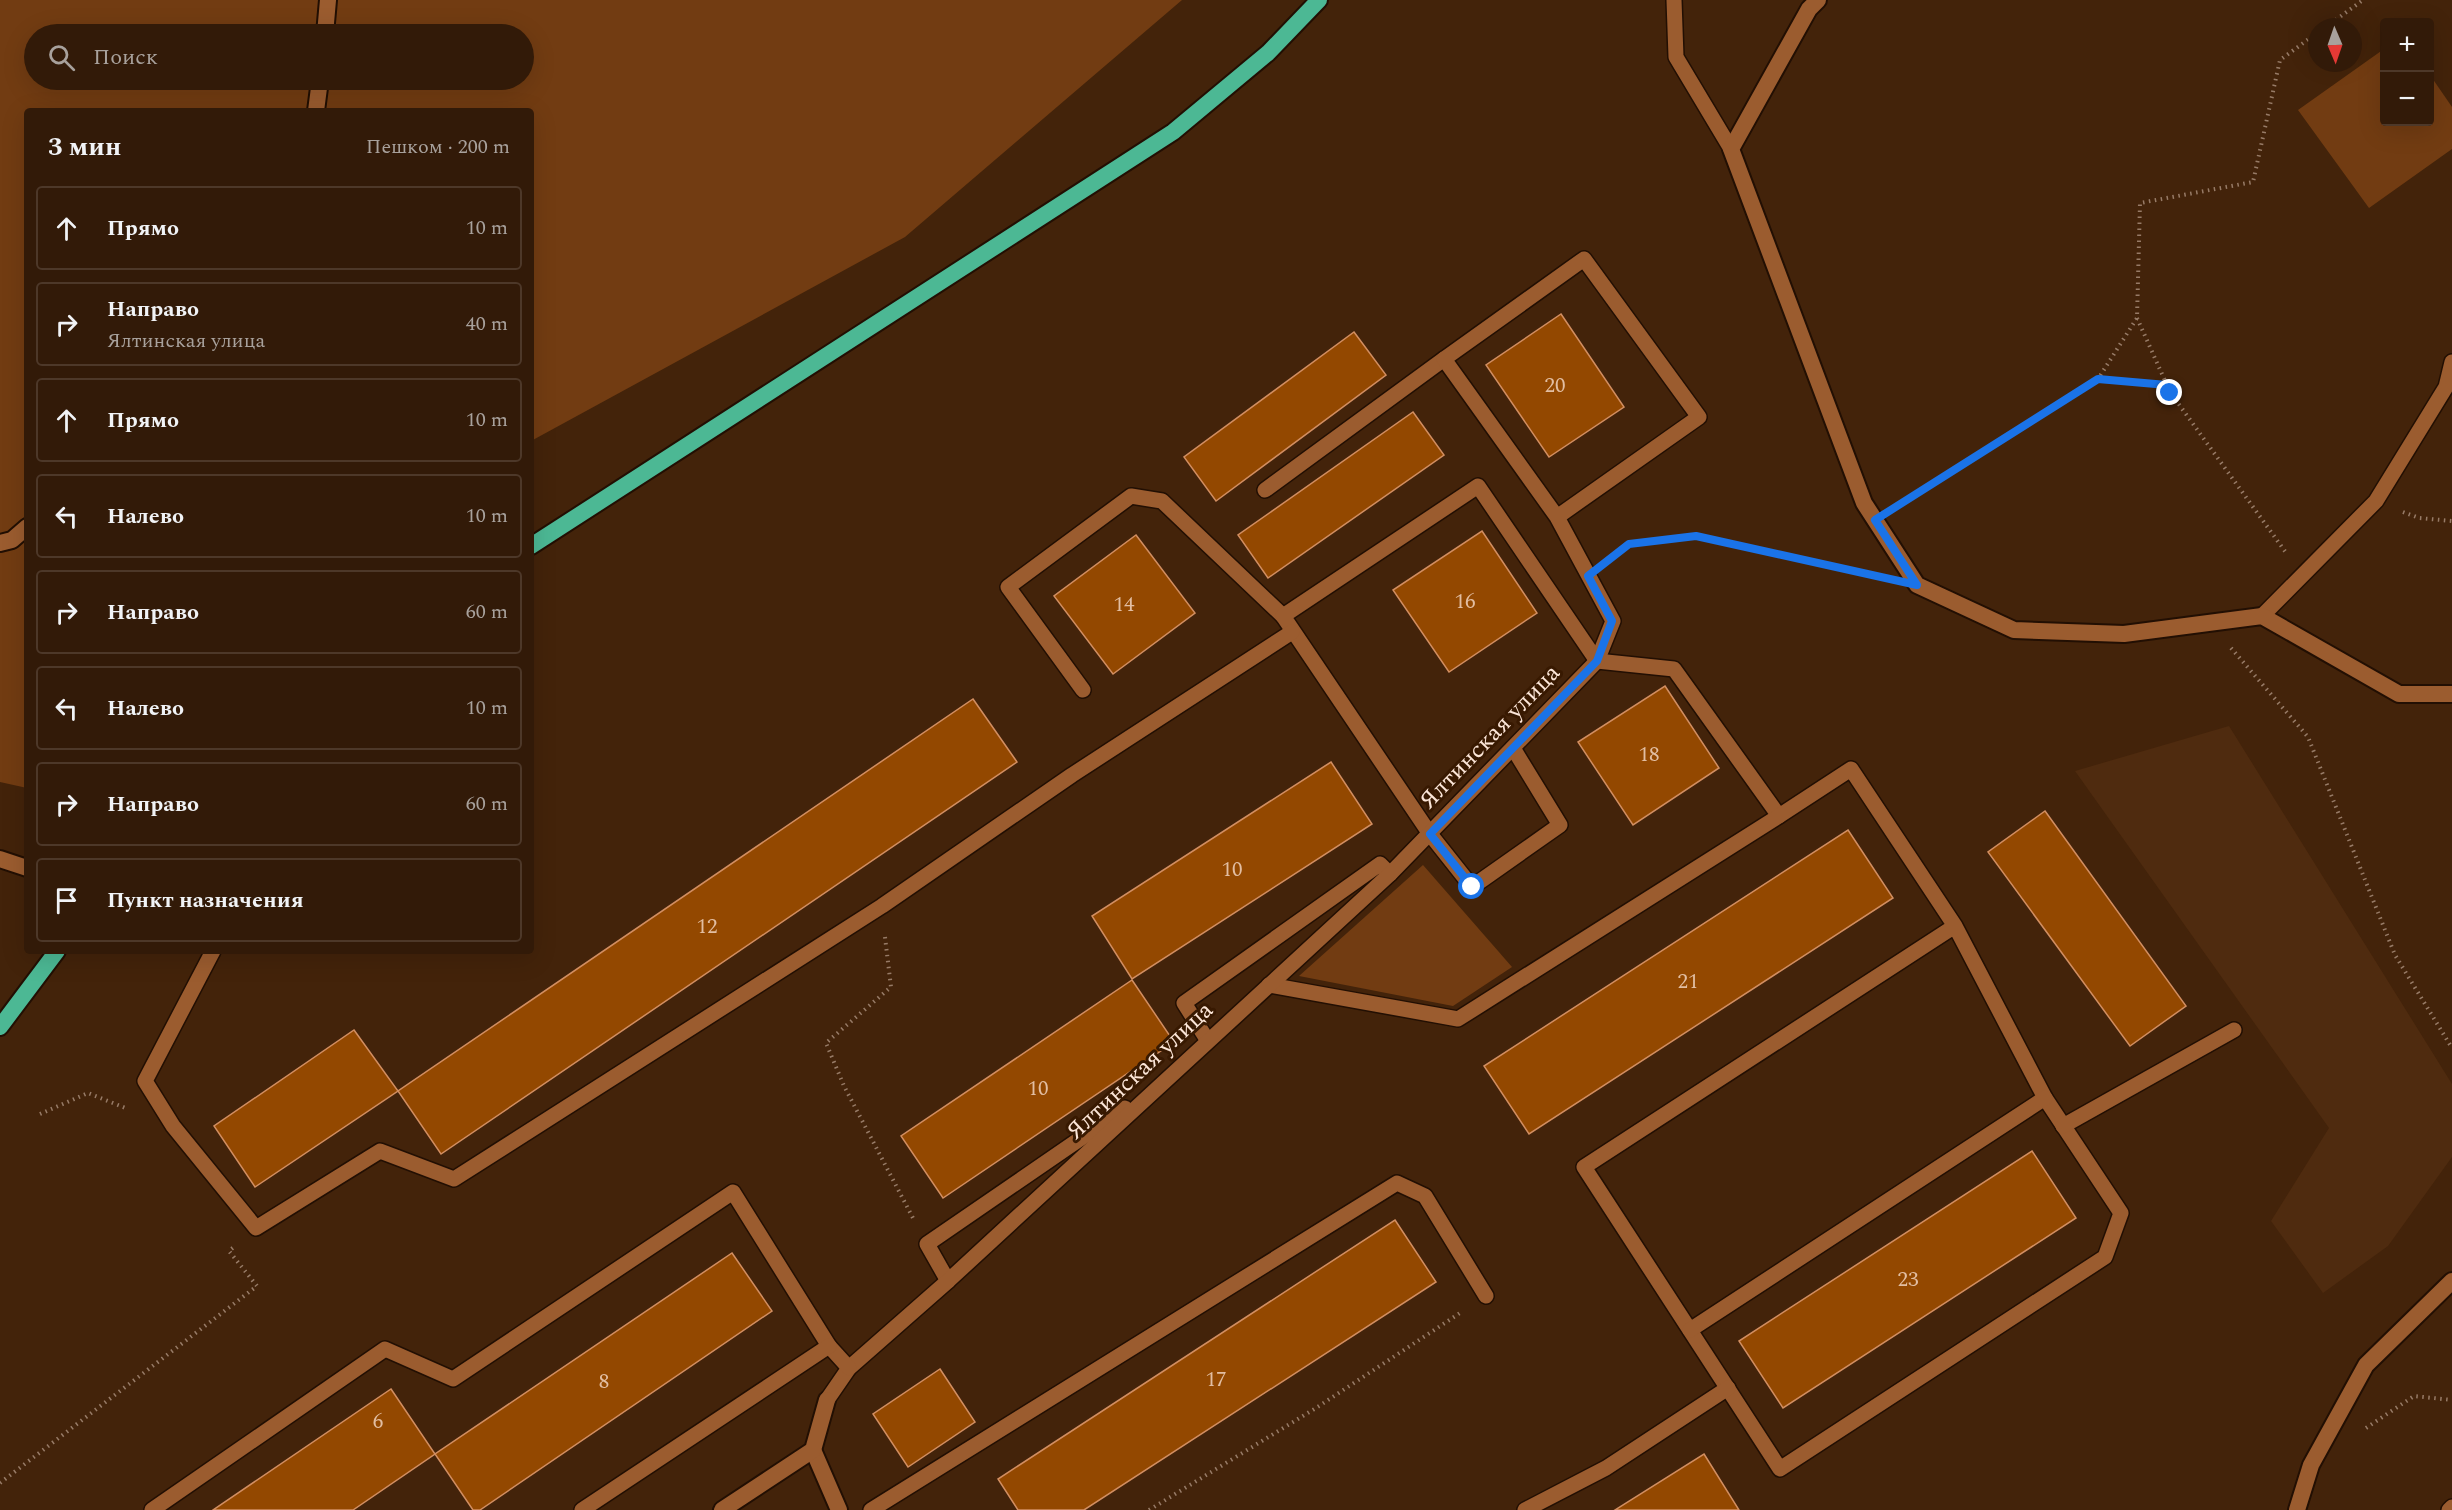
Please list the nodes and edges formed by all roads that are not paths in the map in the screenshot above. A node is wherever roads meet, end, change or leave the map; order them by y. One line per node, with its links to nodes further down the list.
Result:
1 (328, 0): 5 (street)
2 (1319, 0): 15 (highway)
3 (1674, 0): 8 (lane)
4 (1818, 0): 8 (street)
5 (326, 24)
6 (319, 90): 7 (street)
7 (316, 108)
8 (1731, 149): 17 (street)
9 (1444, 359): 11 (lane); 12 (lane); 12 (lane)
10 (2452, 362): 17 (lane)
11 (1265, 490)
12 (1557, 517): 19 (lane)
13 (24, 530): 14 (street)
14 (0, 543)
15 (534, 544)
16 (1283, 616): 18 (lane); 19 (lane); 20 (lane)
17 (2262, 616): 21 (street)
18 (1292, 632): 24 (lane); 30 (lane)
19 (1597, 661): 22 (lane, Ялтинская улица); 23 (lane)
20 (1083, 690)
21 (2452, 694)
22 (1513, 748): 24 (lane, Ялтинская улица); 24 (lane)
23 (1779, 816): 28 (lane); 31 (lane)
24 (1430, 834): 27 (lane, Ялтинская улица)
25 (0, 858): 26 (street)
26 (24, 867)
27 (1390, 874): 31 (lane, Ялтинская улица); 34 (lane)
28 (1955, 926): 36 (lane); 41 (lane)
29 (55, 954): 32 (highway)
30 (211, 954)
31 (1269, 985): 34 (lane, Ялтинская улица)
32 (0, 1027)
33 (2234, 1030): 37 (lane)
34 (1208, 1041): 35 (lane, Ялтинская улица)
35 (1171, 1075): 38 (lane, Ялтинская улица); 38 (lane)
36 (2045, 1098): 37 (lane); 41 (lane)
37 (2063, 1126): 44 (lane)
38 (948, 1281): 43 (lane, Ялтинская улица)
39 (2452, 1281): 54 (street)
40 (1486, 1296): 52 (lane)
41 (1690, 1330): 44 (lane)
42 (829, 1346): 43 (lane); 48 (lane); 49 (lane)
43 (849, 1368): 45 (lane, Ялтинская улица)
44 (1728, 1388): 53 (lane)
45 (827, 1400): 46 (street, Ялтинская улица)
46 (813, 1450): 50 (street); 51 (street)
47 (2452, 1507): 55 (lane)
48 (152, 1510)
49 (582, 1510)
50 (722, 1510)
51 (839, 1510)
52 (871, 1510)
53 (1525, 1510)
54 (2297, 1510)
55 (2449, 1510)

